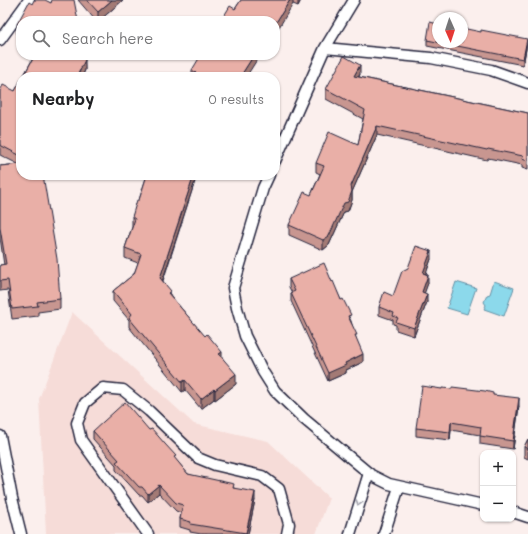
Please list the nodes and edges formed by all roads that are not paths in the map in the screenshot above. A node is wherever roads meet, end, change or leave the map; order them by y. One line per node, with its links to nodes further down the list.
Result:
1 (29, 0): 3 (lane)
2 (354, 0): 6 (lane)
3 (17, 16)
4 (16, 18): 5 (lane)
5 (0, 40)
6 (325, 48): 7 (lane); 8 (lane)
7 (528, 83)
8 (280, 150)
9 (267, 180): 11 (lane)
10 (0, 436): 16 (lane)
11 (369, 473): 12 (lane); 19 (lane, one-way to 19)
12 (399, 487): 13 (lane); 20 (lane)
13 (480, 504)
14 (516, 513): 15 (lane)
15 (528, 517)
16 (21, 534)
17 (148, 534): 18 (lane)
18 (287, 534)
19 (350, 534)
20 (384, 534)

